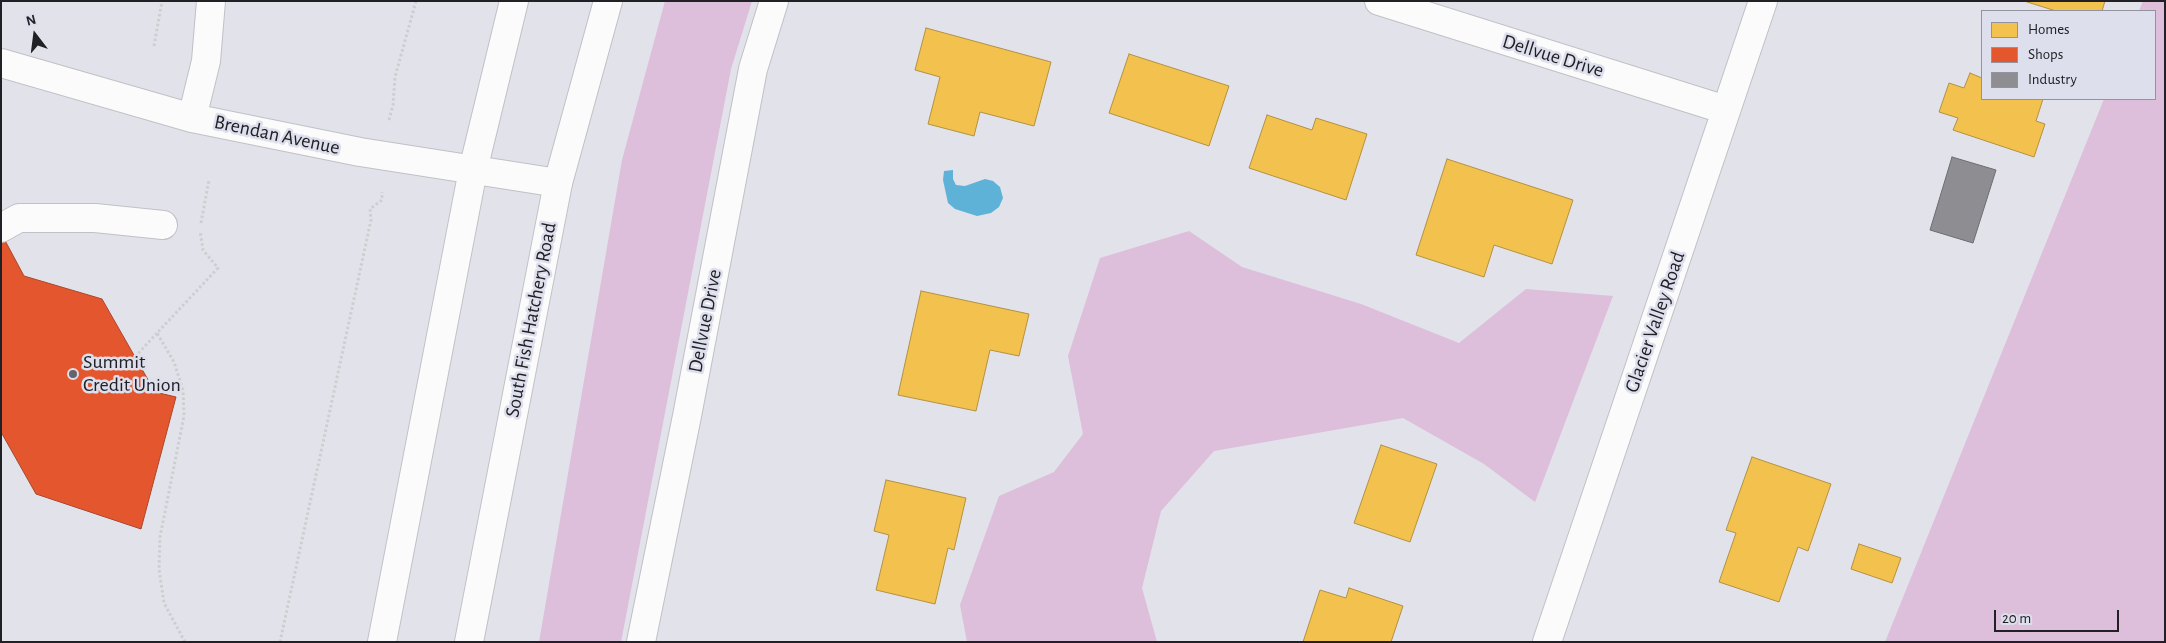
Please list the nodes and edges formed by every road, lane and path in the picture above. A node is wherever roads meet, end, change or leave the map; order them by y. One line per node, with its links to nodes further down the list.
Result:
1 (162, 1): 9 (path)
2 (211, 1): 13 (street)
3 (416, 1): 11 (path)
4 (514, 1): 14 (street)
5 (608, 1): 16 (street, South Fish Hatchery Road)
6 (774, 1): 26 (street, Dellvue Drive)
7 (1379, 1): 12 (street, Dellvue Drive)
8 (1763, 1): 12 (street, Glacier Valley Road)
9 (154, 46)
10 (1, 63): 13 (street, Brendan Avenue)
11 (396, 84)
12 (1726, 110): 27 (street, Glacier Valley Road)
13 (192, 118): 14 (street, Brendan Avenue)
14 (473, 170): 16 (street, Brendan Avenue); 24 (street)
15 (209, 180): 20 (path)
16 (558, 183): 25 (street, South Fish Hatchery Road)
17 (370, 210): 23 (path)
18 (163, 224): 19 (street)
19 (1, 228)
20 (157, 333): 21 (path); 22 (path)
21 (135, 356)
22 (185, 642)
23 (280, 642)
24 (382, 642)
25 (469, 642)
26 (641, 642)
27 (1547, 642)

